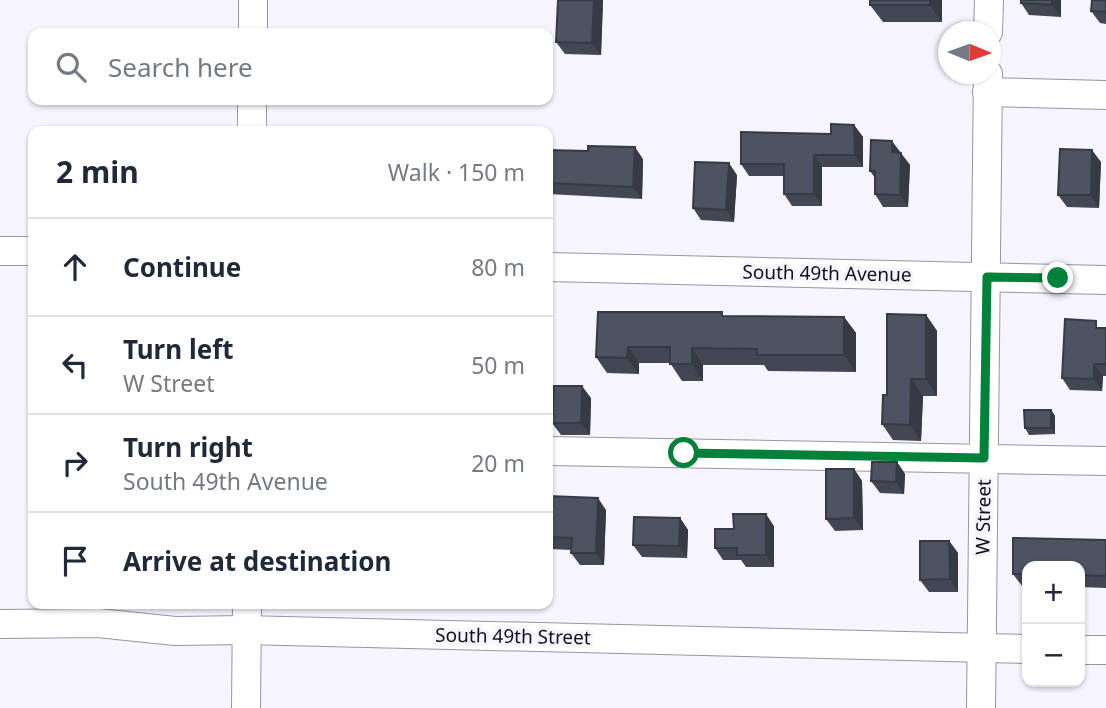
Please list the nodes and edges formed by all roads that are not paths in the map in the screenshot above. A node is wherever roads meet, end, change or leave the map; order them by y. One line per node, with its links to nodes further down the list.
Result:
1 (253, 0): 4 (street)
2 (989, 0): 3 (street)
3 (988, 21)
4 (253, 28)
5 (987, 84): 13 (street, W Street)
6 (998, 84): 7 (street)
7 (1106, 94)
8 (252, 105): 9 (street)
9 (252, 126)
10 (0, 251): 11 (street)
11 (28, 251)
12 (553, 267): 13 (street, South 49th Avenue)
13 (987, 277): 14 (street, South 49th Avenue); 16 (street, W Street)
14 (1106, 279)
15 (553, 451): 16 (street)
16 (984, 458): 17 (street); 20 (street, W Street)
17 (1106, 461)
18 (247, 617): 19 (street, South 49th Street); 20 (street, South 49th Street); 24 (street)
19 (0, 624)
20 (982, 648): 21 (street, South 49th Street); 25 (street, W Street)
21 (1022, 649)
22 (1085, 650): 23 (street)
23 (1106, 650)
24 (246, 708)
25 (981, 708)

